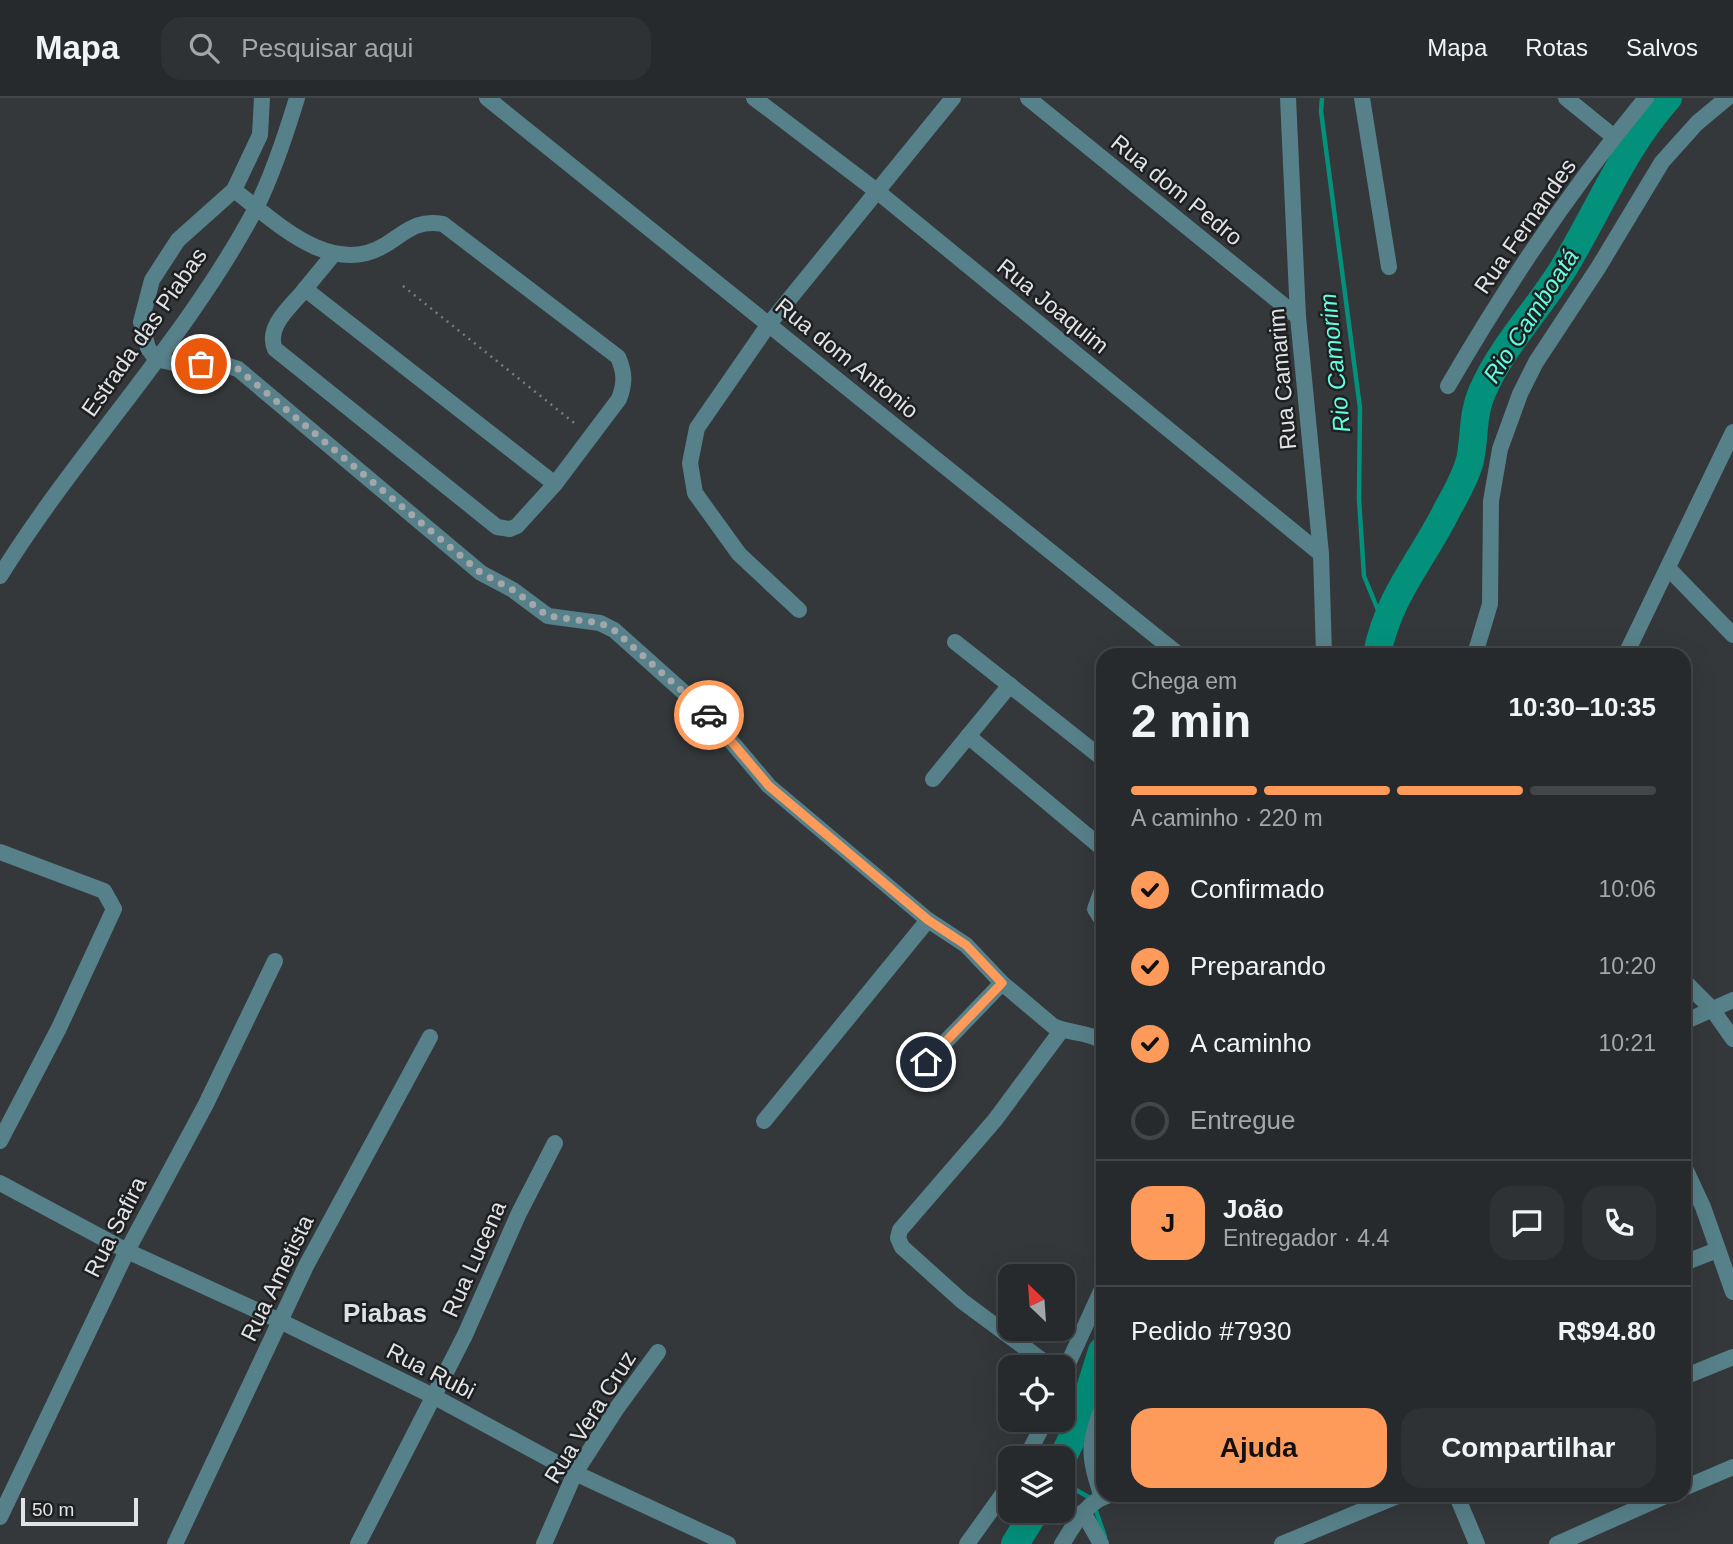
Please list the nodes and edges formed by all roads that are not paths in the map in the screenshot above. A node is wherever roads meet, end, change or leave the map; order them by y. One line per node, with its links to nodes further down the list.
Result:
1 (262, 98): 13 (street)
2 (297, 98): 15 (street, Estrada das Piabas)
3 (487, 98): 20 (street, Rua dom Antonio)
4 (754, 98): 14 (street, Rua Joaquim)
5 (953, 98): 14 (street)
6 (1028, 98): 19 (street, Rua dom Pedro)
7 (1288, 98): 19 (street, Rua Camarim)
8 (1362, 98): 17 (street)
9 (1566, 98): 12 (street)
10 (1646, 98): 12 (street, Rua Fernandes)
11 (1727, 98): 33 (street)
12 (1614, 137): 22 (street, Rua Fernandes)
13 (234, 190): 15 (street); 21 (street)
14 (878, 192): 20 (street); 25 (street, Rua Joaquim)
15 (256, 207): 16 (street); 21 (street, Estrada das Piabas)
16 (333, 255): 18 (street); 24 (street)
17 (1389, 267)
18 (306, 289): 24 (street); 24 (street)
19 (1298, 317): 25 (street, Rua Camarim)
20 (769, 324): 28 (street); 31 (street, Rua dom Antonio)
21 (156, 359): 26 (street, Estrada das Piabas); 41 (street)
22 (1448, 386)
23 (1733, 432): 27 (street)
24 (555, 484)
25 (1321, 554): 32 (street, Rua Camarim)
26 (2, 567)
27 (1669, 569): 29 (street); 34 (street)
28 (799, 610)
29 (1733, 635)
30 (955, 642): 35 (street)
31 (1171, 648)
32 (1324, 648)
33 (1477, 648)
34 (1629, 648)
35 (1010, 685): 36 (street); 37 (street)
36 (968, 736): 38 (street); 39 (street)
37 (1096, 753)
38 (933, 779)
39 (1096, 843)
40 (0, 852): 54 (street)
41 (928, 920): 43 (street); 53 (street)
42 (275, 961): 59 (street, Rua Safira)
43 (1002, 983): 48 (street); 52 (street)
44 (1691, 988): 46 (street)
45 (1733, 1000): 46 (street)
46 (1712, 1009): 47 (street); 51 (street)
47 (1691, 1019)
48 (1061, 1031): 50 (street); 65 (street)
49 (429, 1037): 63 (street, Rua Ametista)
50 (1096, 1038)
51 (1733, 1039)
52 (926, 1062)
53 (764, 1121)
54 (0, 1141)
55 (555, 1143): 69 (street, Rua Lucena)
56 (0, 1183): 59 (street, Rua Rubi)
57 (1691, 1184): 58 (street)
58 (1717, 1250): 60 (street); 61 (street)
59 (127, 1251): 63 (street, Rua Rubi); 81 (street, Rua Safira)
60 (1691, 1260)
61 (1733, 1292)
62 (1096, 1302): 66 (street)
63 (280, 1321): 69 (street, Rua Rubi); 82 (street, Rua Ametista)
64 (658, 1352): 72 (street, Rua Vera Cruz)
65 (1035, 1355)
66 (1072, 1355)
67 (1733, 1357): 68 (street)
68 (1691, 1374)
69 (433, 1396): 72 (street, Rua Rubi); 83 (street, Rua Lucena)
70 (1096, 1423): 74 (street)
71 (1733, 1467): 73 (street)
72 (575, 1473): 84 (street, Rua Vera Cruz); 85 (street, Rua Rubi)
73 (1691, 1485)
74 (1096, 1494)
75 (998, 1501): 86 (street)
76 (1096, 1502): 87 (street)
77 (1097, 1502): 88 (street)
78 (1383, 1502): 89 (street)
79 (1460, 1502): 90 (street)
80 (1652, 1502): 91 (street)
81 (0, 1517)
82 (175, 1544)
83 (358, 1544)
84 (544, 1544)
85 (728, 1544)
86 (967, 1544)
87 (1062, 1544)
88 (1101, 1544)
89 (1282, 1544)
90 (1477, 1544)
91 (1557, 1544)

